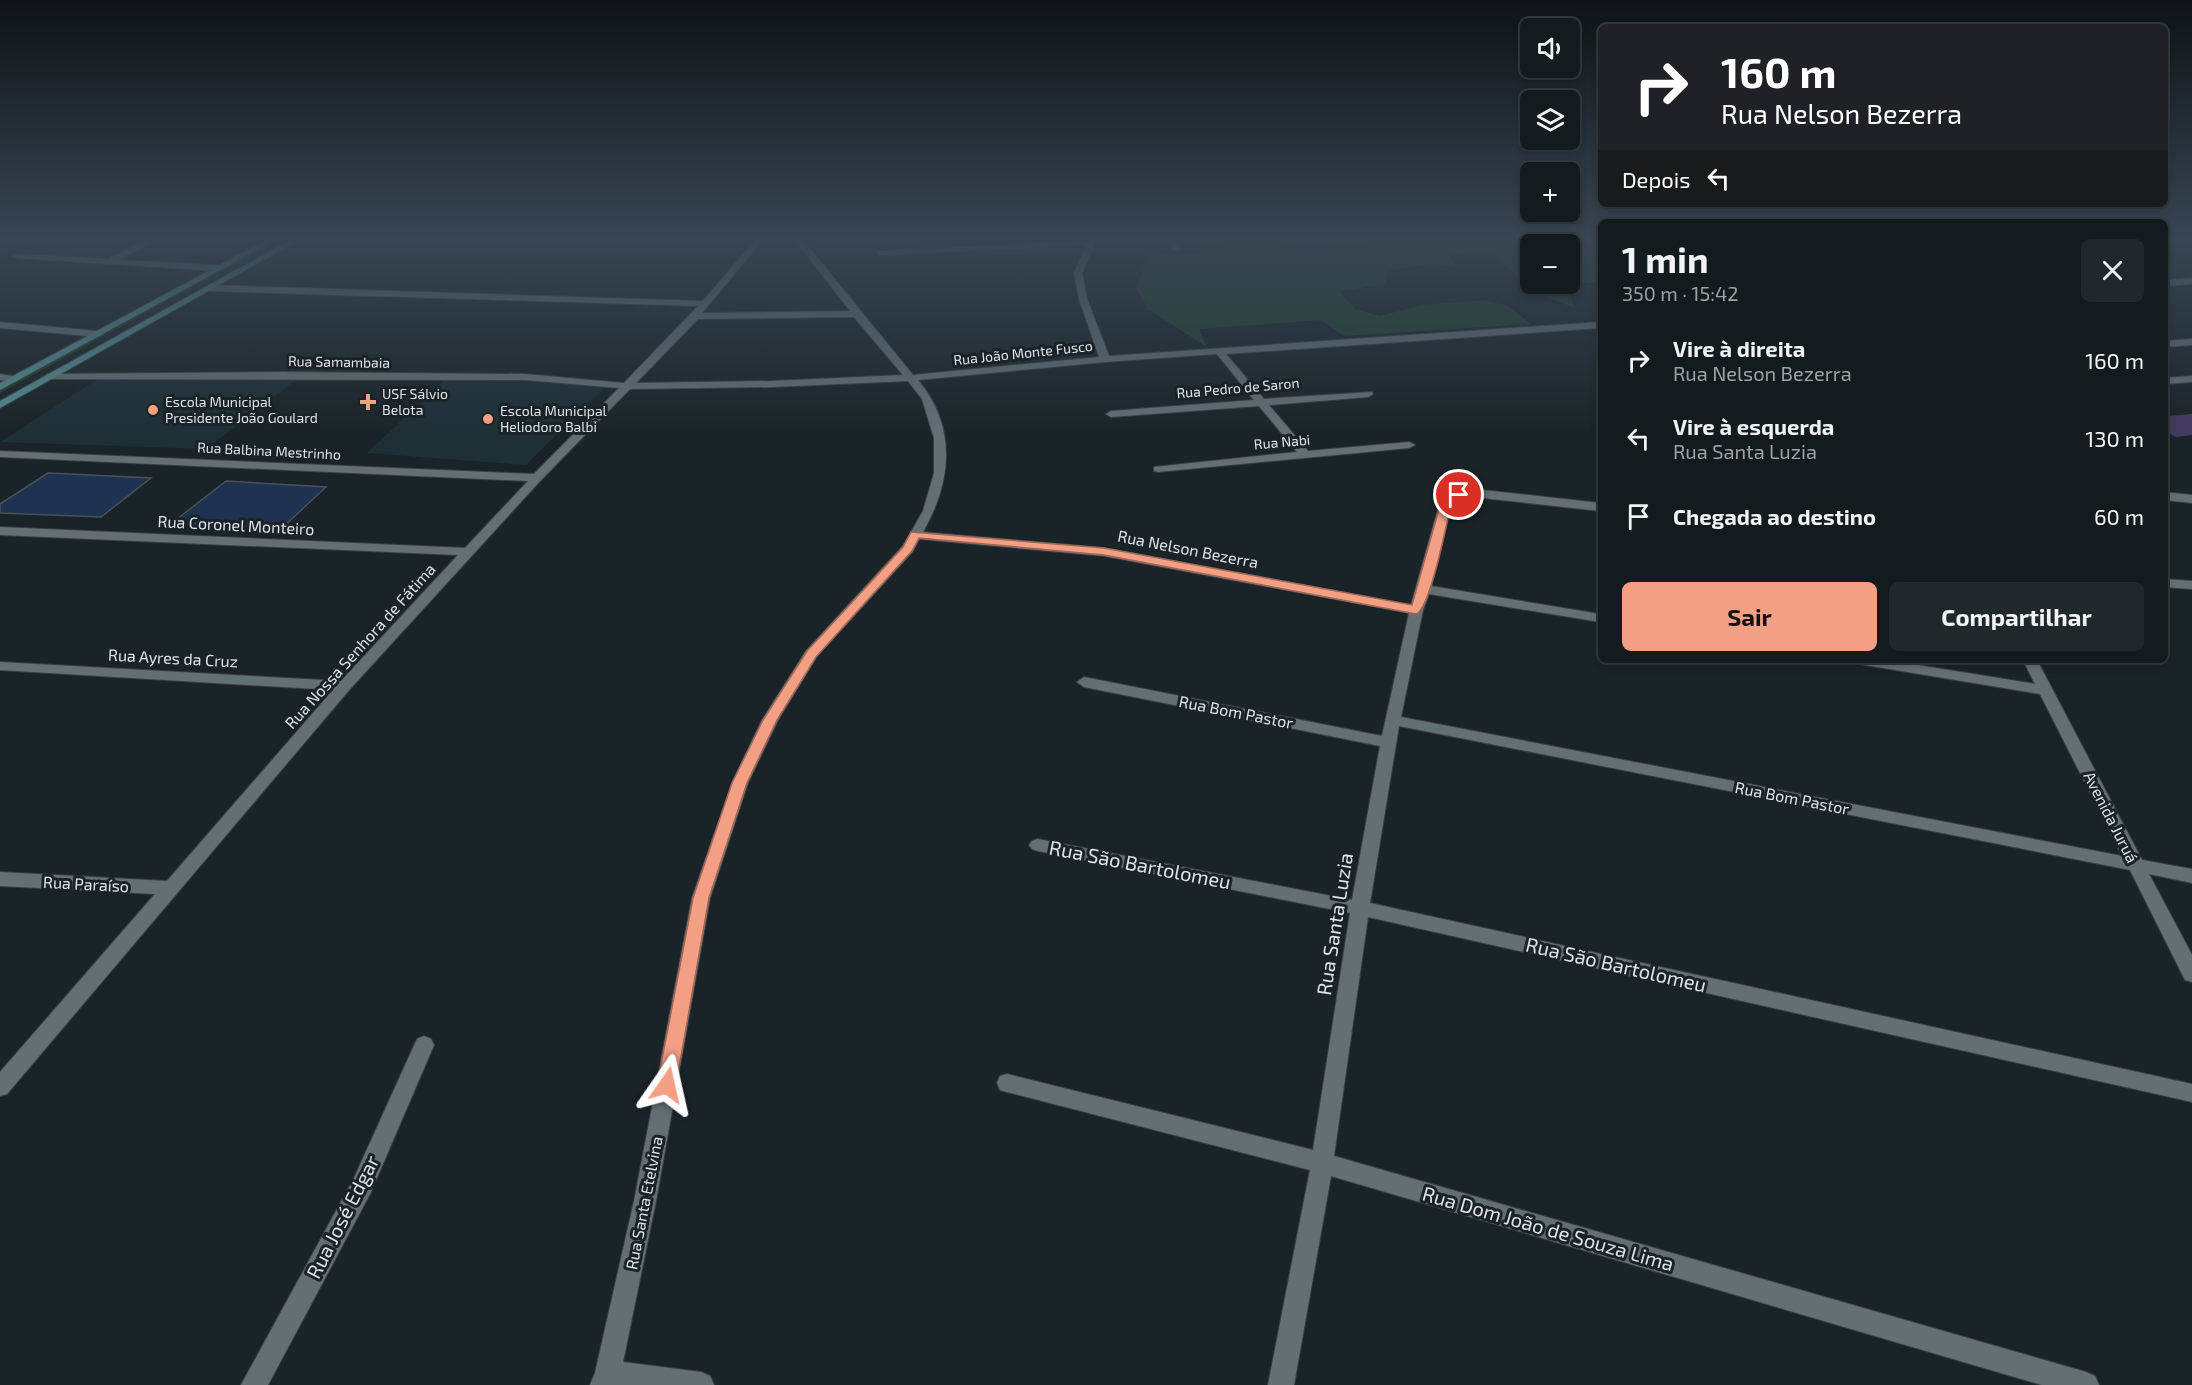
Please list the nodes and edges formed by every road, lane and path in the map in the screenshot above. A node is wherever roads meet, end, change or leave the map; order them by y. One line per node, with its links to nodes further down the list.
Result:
1 (705, 304): 7 (street, Rua Nossa Senhora de Fátima)
2 (151, 305): 10 (main road)
3 (178, 305): 15 (main road)
4 (850, 305): 6 (street, Rua Santa Etelvina)
5 (1085, 305): 14 (street)
6 (857, 314): 7 (street); 17 (street, Rua Santa Etelvina)
7 (695, 316): 21 (street, Rua Nossa Senhora de Fátima)
8 (0, 325): 10 (street)
9 (1598, 325): 13 (street, Rua João Monte Fusco)
10 (98, 334): 18 (main road)
11 (2192, 342): 12 (street)
12 (2168, 344)
13 (1219, 351): 14 (street, Rua João Monte Fusco); 24 (street)
14 (1105, 359): 17 (street, Rua João Monte Fusco)
15 (51, 376): 21 (street, Rua Samambaia); 25 (main road)
16 (0, 377): 18 (street)
17 (909, 378): 21 (street, Rua João Monte Fusco); 36 (street, Rua Santa Etelvina)
18 (15, 379): 22 (main road)
19 (2192, 379): 20 (street)
20 (2168, 381)
21 (627, 386): 31 (street, Rua Nossa Senhora de Fátima)
22 (0, 387)
23 (1368, 393): 24 (street, Rua Pedro de Saron)
24 (1258, 401): 26 (street, Rua Pedro de Saron); 29 (street)
25 (0, 405)
26 (1110, 414)
27 (1409, 445): 29 (street, Rua Nabi)
28 (0, 454): 31 (street, Rua Balbina Mestrinho)
29 (1305, 455): 30 (street, Rua Nabi)
30 (1158, 469)
31 (537, 478): 37 (street, Rua Nossa Senhora de Fátima)
32 (2168, 496): 33 (street)
33 (2192, 499)
34 (1598, 507): 40 (street, Rua Santa Luzia)
35 (0, 531): 37 (street, Rua Coronel Monteiro)
36 (915, 535): 41 (street, Rua Nelson Bezerra); 63 (street, Rua Santa Etelvina)
37 (471, 552): 47 (street, Rua Nossa Senhora de Fátima)
38 (2168, 582): 39 (street)
39 (2192, 585)
40 (1424, 589): 41 (street, Rua Santa Luzia); 42 (street)
41 (1416, 610): 49 (street, Rua Santa Luzia)
42 (1598, 618)
43 (1878, 663): 48 (street)
44 (2032, 663): 48 (street, Avenida Juruá)
45 (0, 666): 47 (street, Rua Ayres da Cruz)
46 (1084, 682): 50 (street, Rua Bom Pastor)
47 (345, 686): 55 (street, Rua Nossa Senhora de Fátima)
48 (2045, 690): 52 (street, Avenida Juruá)
49 (1393, 720): 50 (street, Rua Santa Luzia); 52 (street, Rua Bom Pastor)
50 (1388, 742): 56 (street, Rua Santa Luzia)
51 (1038, 845): 56 (street, Rua São Bartolomeu)
52 (2136, 866): 53 (street, Rua Bom Pastor); 57 (street, Avenida Juruá)
53 (2192, 876)
54 (0, 879): 55 (street, Rua Paraíso)
55 (172, 888): 60 (street, Rua Nossa Senhora de Fátima)
56 (1360, 908): 61 (street, Rua São Bartolomeu); 62 (street, Rua Santa Luzia)
57 (2192, 974)
58 (424, 1045): 64 (street, Rua José Edgar)
59 (1007, 1083): 62 (street, Rua Dom João de Souza Lima)
60 (0, 1087)
61 (2192, 1094)
62 (1322, 1163): 66 (street, Rua Santa Luzia); 67 (street, Rua Dom João de Souza Lima)
63 (606, 1379): 65 (street)
64 (254, 1385)
65 (701, 1385)
66 (1281, 1385)
67 (2085, 1385)

